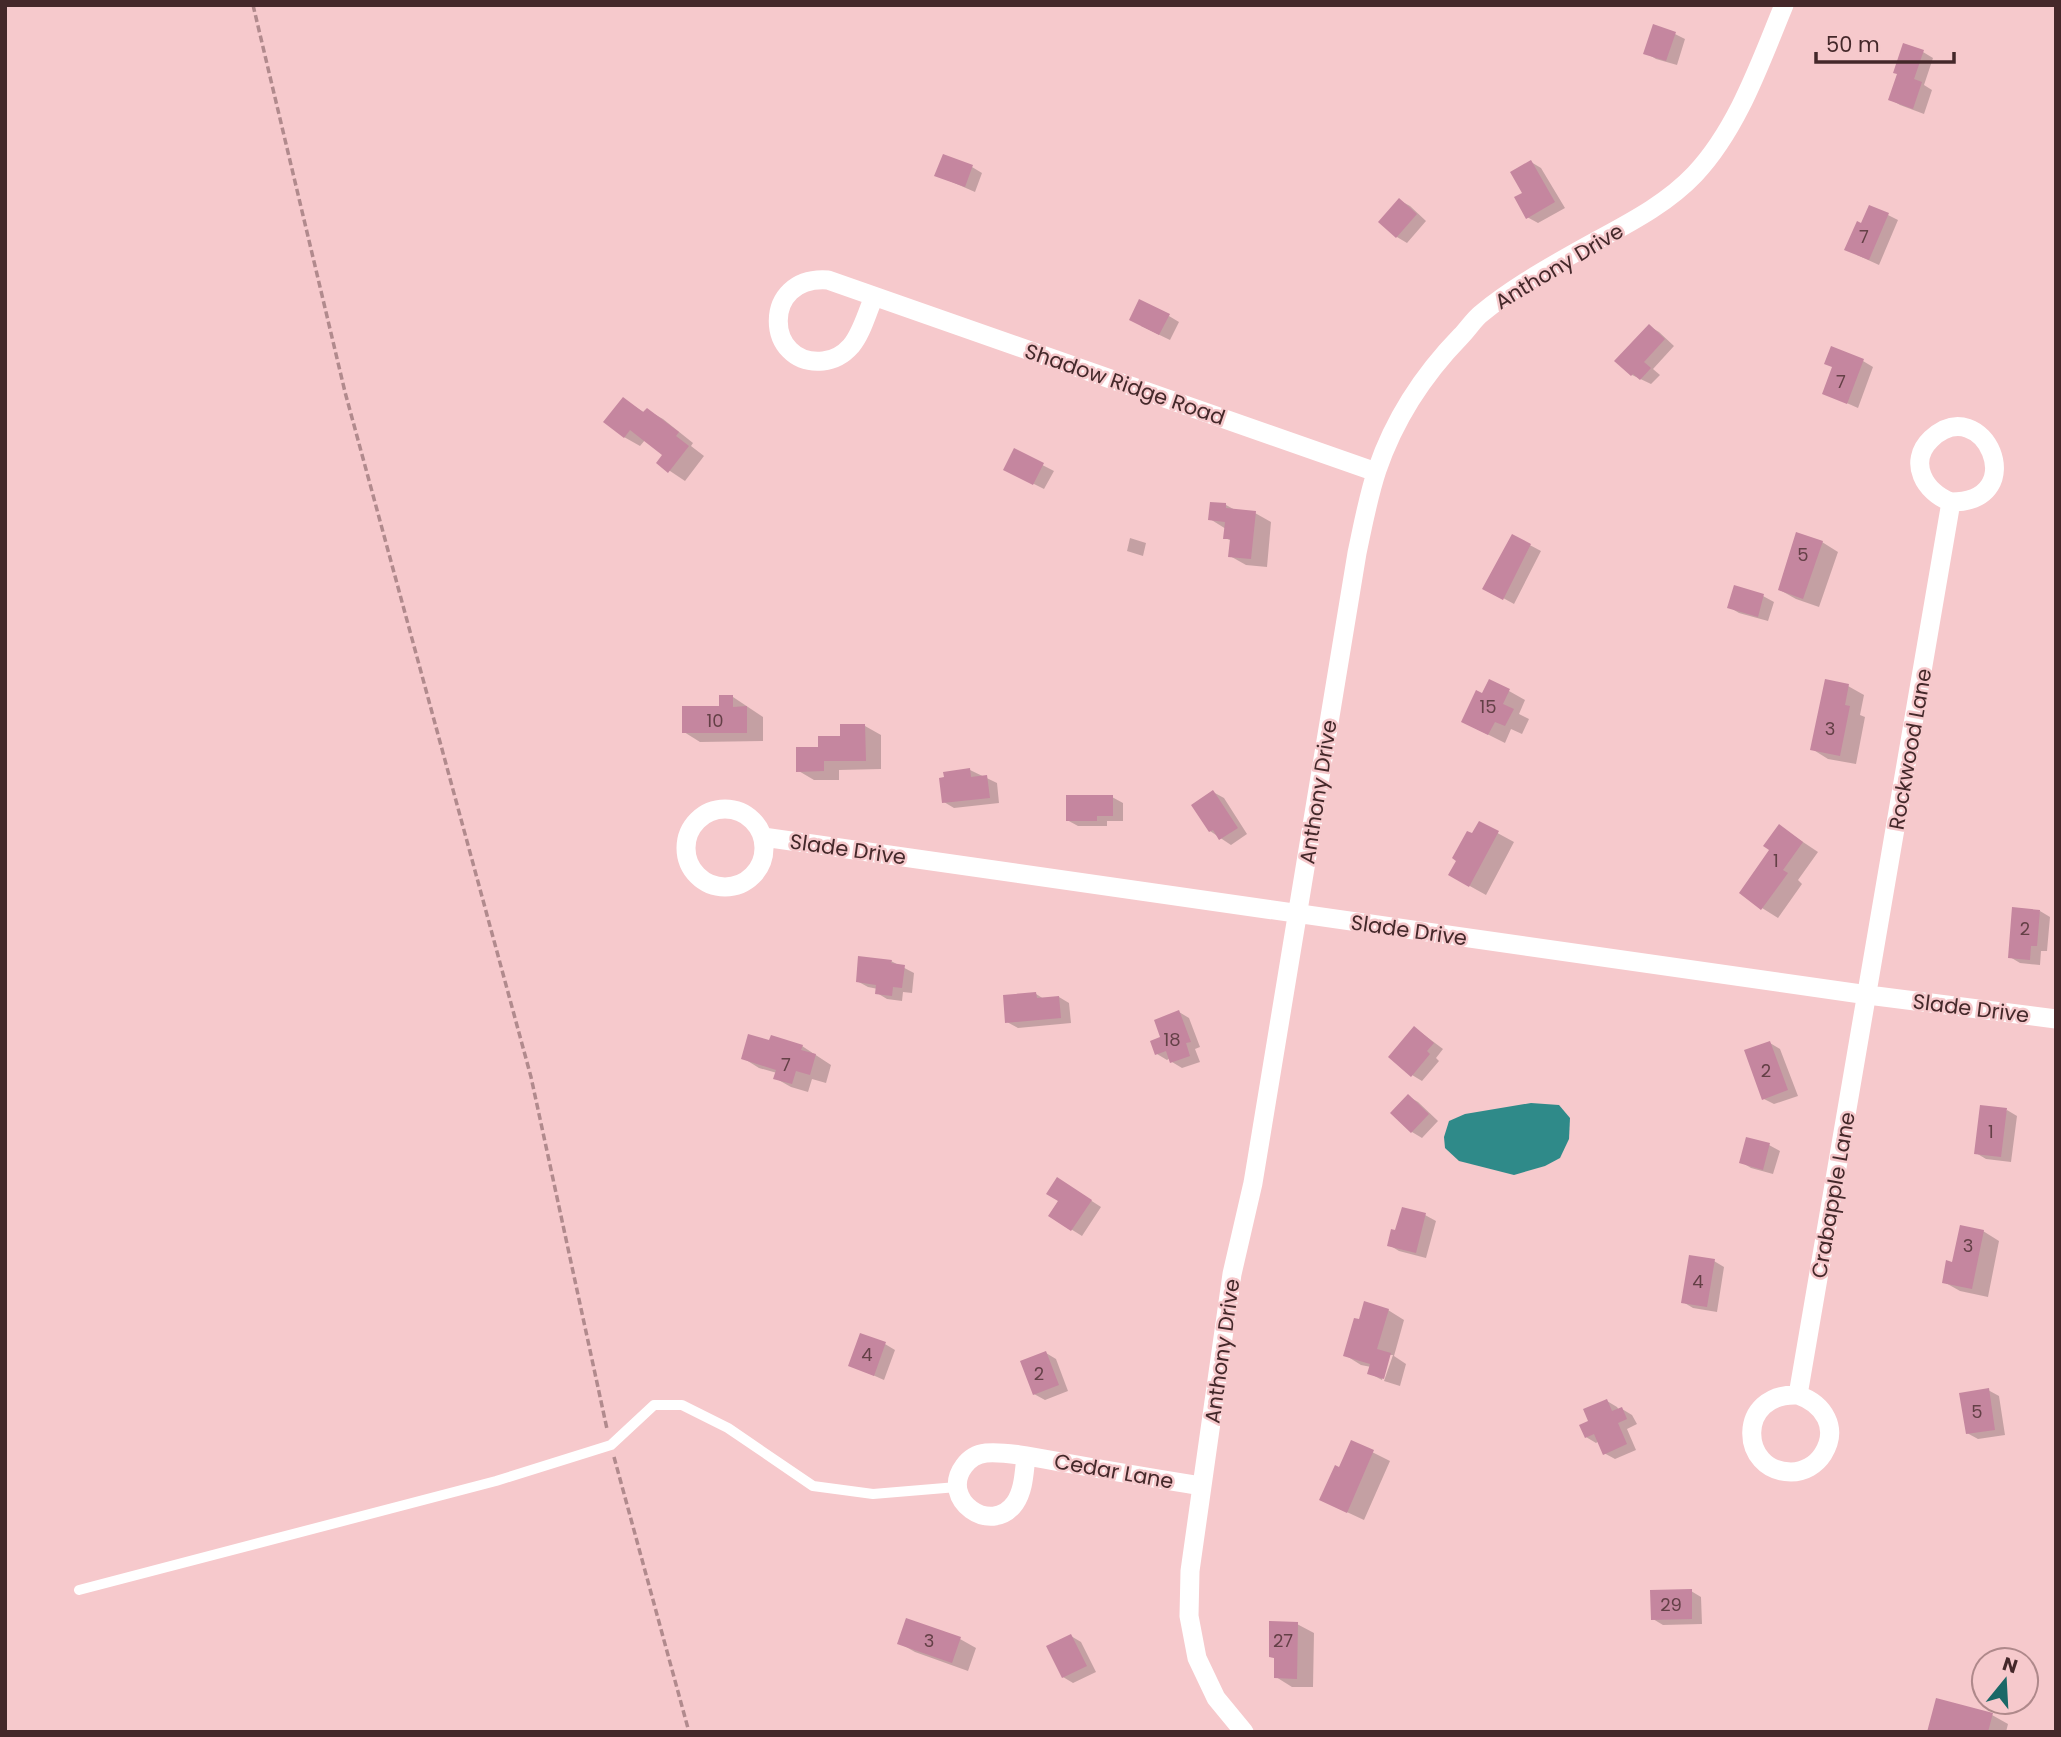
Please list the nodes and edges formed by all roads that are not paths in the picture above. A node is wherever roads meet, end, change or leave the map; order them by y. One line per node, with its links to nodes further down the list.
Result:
1 (1784, 5): 3 (street, Anthony Drive)
2 (874, 297): 2 (street, Shadow Ridge Road); 3 (street, Shadow Ridge Road)
3 (1376, 472): 6 (street, Anthony Drive)
4 (1951, 502): 7 (street, Rockwood Lane)
5 (763, 837): 5 (street, Slade Drive); 6 (street, Slade Drive)
6 (1298, 914): 7 (street, Slade Drive); 11 (street, Anthony Drive)
7 (1868, 995): 8 (street, Slade Drive); 9 (street, Crabapple Lane)
8 (2056, 1019)
9 (1798, 1395): 9 (street)
10 (1026, 1457): 11 (street, Cedar Lane); 12 (street, Cedar Lane); 12 (street, Cedar Lane)
11 (1202, 1486): 14 (street, Anthony Drive)
12 (957, 1487): 13 (lane)
13 (79, 1590)
14 (1244, 1732)

